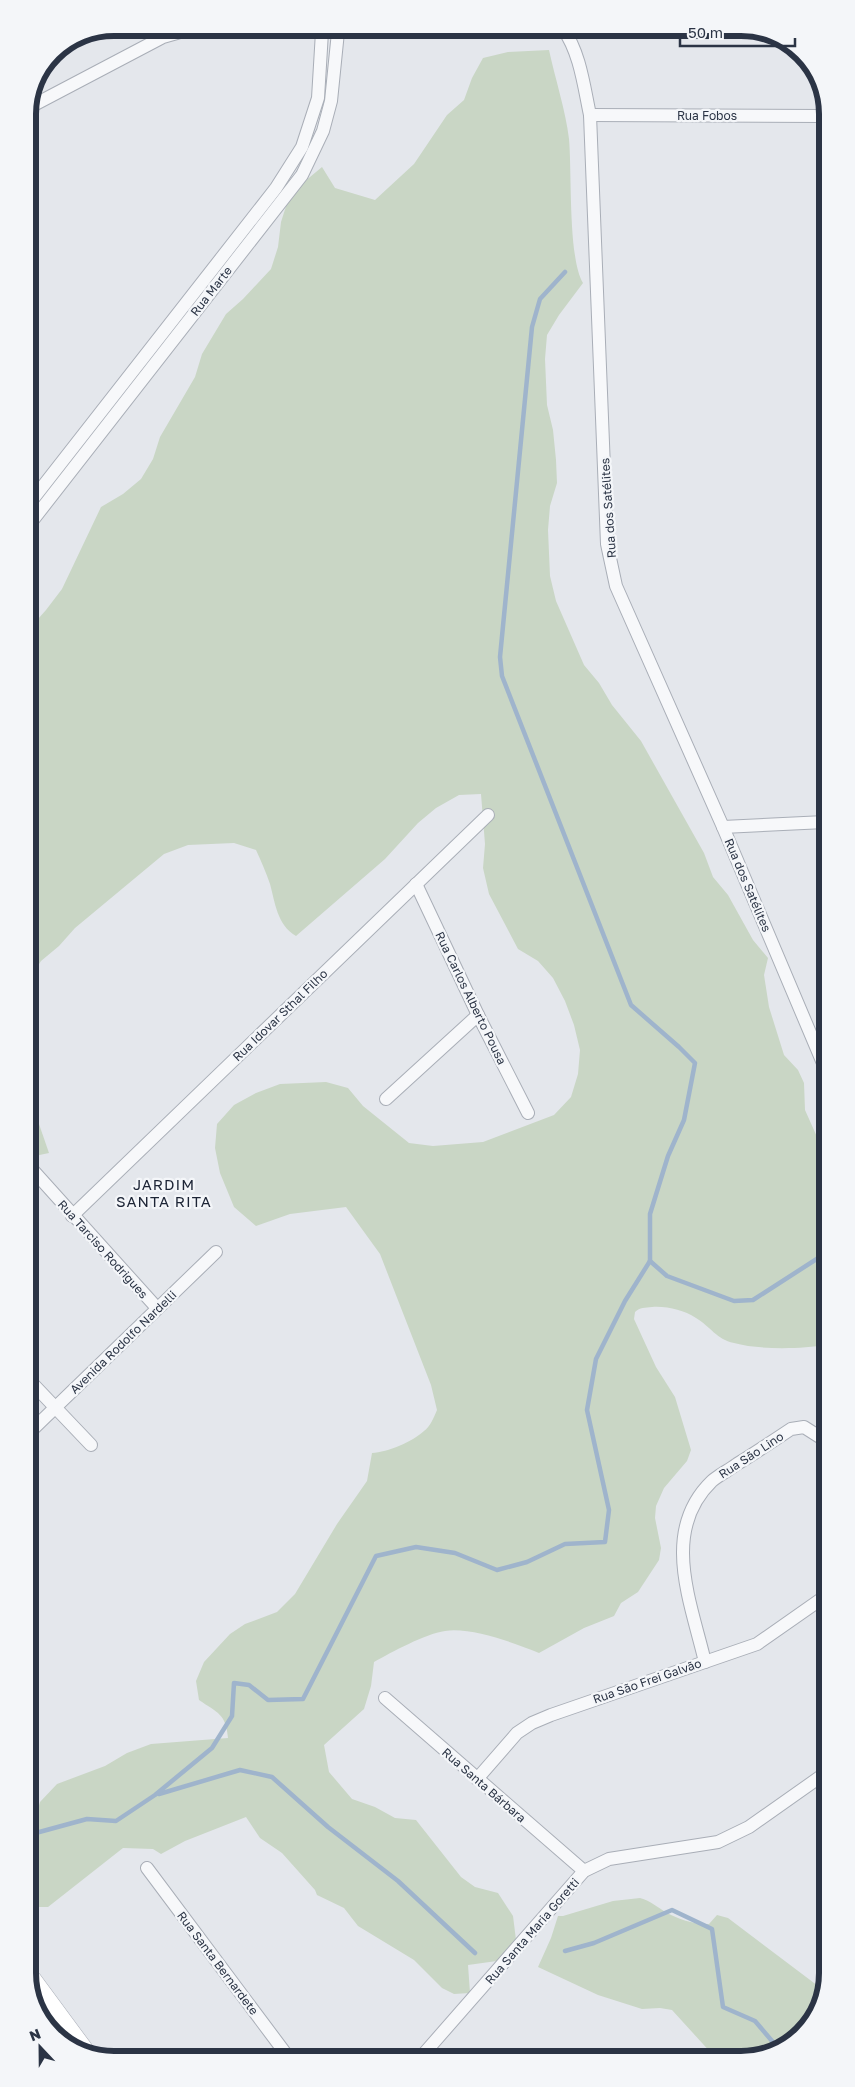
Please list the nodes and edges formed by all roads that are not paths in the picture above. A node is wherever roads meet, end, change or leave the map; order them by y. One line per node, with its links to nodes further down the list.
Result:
1 (161, 36): 5 (street)
2 (322, 36): 8 (street, Rua Marte)
3 (338, 36): 9 (street, Rua Marte)
4 (568, 36): 6 (street, Rua dos Satélites)
5 (37, 103)
6 (590, 115): 7 (street, Rua Fobos); 12 (street, Rua dos Satélites)
7 (819, 116)
8 (36, 495)
9 (36, 516)
10 (488, 815): 13 (street, Rua Idovar Sthal Filho)
11 (819, 822): 12 (street)
12 (723, 826): 15 (street, Rua dos Satélites)
13 (416, 884): 14 (street, Rua Carlos Alberto Pousa); 19 (street, Rua Idovar Sthal Filho)
14 (478, 1016): 16 (street); 17 (street, Rua Carlos Alberto Pousa)
15 (819, 1054)
16 (386, 1099)
17 (528, 1112)
18 (36, 1175): 19 (street, Rua Tarciso Rodrigues)
19 (72, 1216): 21 (street, Rua Tarciso Rodrigues)
20 (216, 1252): 21 (street, Avenida Rodolfo Nardelli)
21 (157, 1308): 23 (street, Avenida Rodolfo Nardelli)
22 (36, 1387): 23 (street)
23 (56, 1408): 24 (street, Avenida Rodolfo Nardelli); 26 (street)
24 (36, 1426)
25 (819, 1436): 28 (street, Rua São Lino)
26 (91, 1446)
27 (819, 1601): 28 (street, Rua São Frei Galvão)
28 (705, 1662): 30 (street, Rua São Frei Galvão)
29 (385, 1698): 30 (street, Rua Santa Bárbara)
30 (477, 1778): 33 (street, Rua Santa Bárbara)
31 (819, 1778): 33 (street, Rua Santa Maria Goretti)
32 (147, 1868): 36 (street, Rua Santa Bernardete)
33 (584, 1871): 37 (street, Rua Santa Maria Goretti)
34 (38, 1988): 35 (main road)
35 (77, 2041)
36 (284, 2051)
37 (426, 2051)

